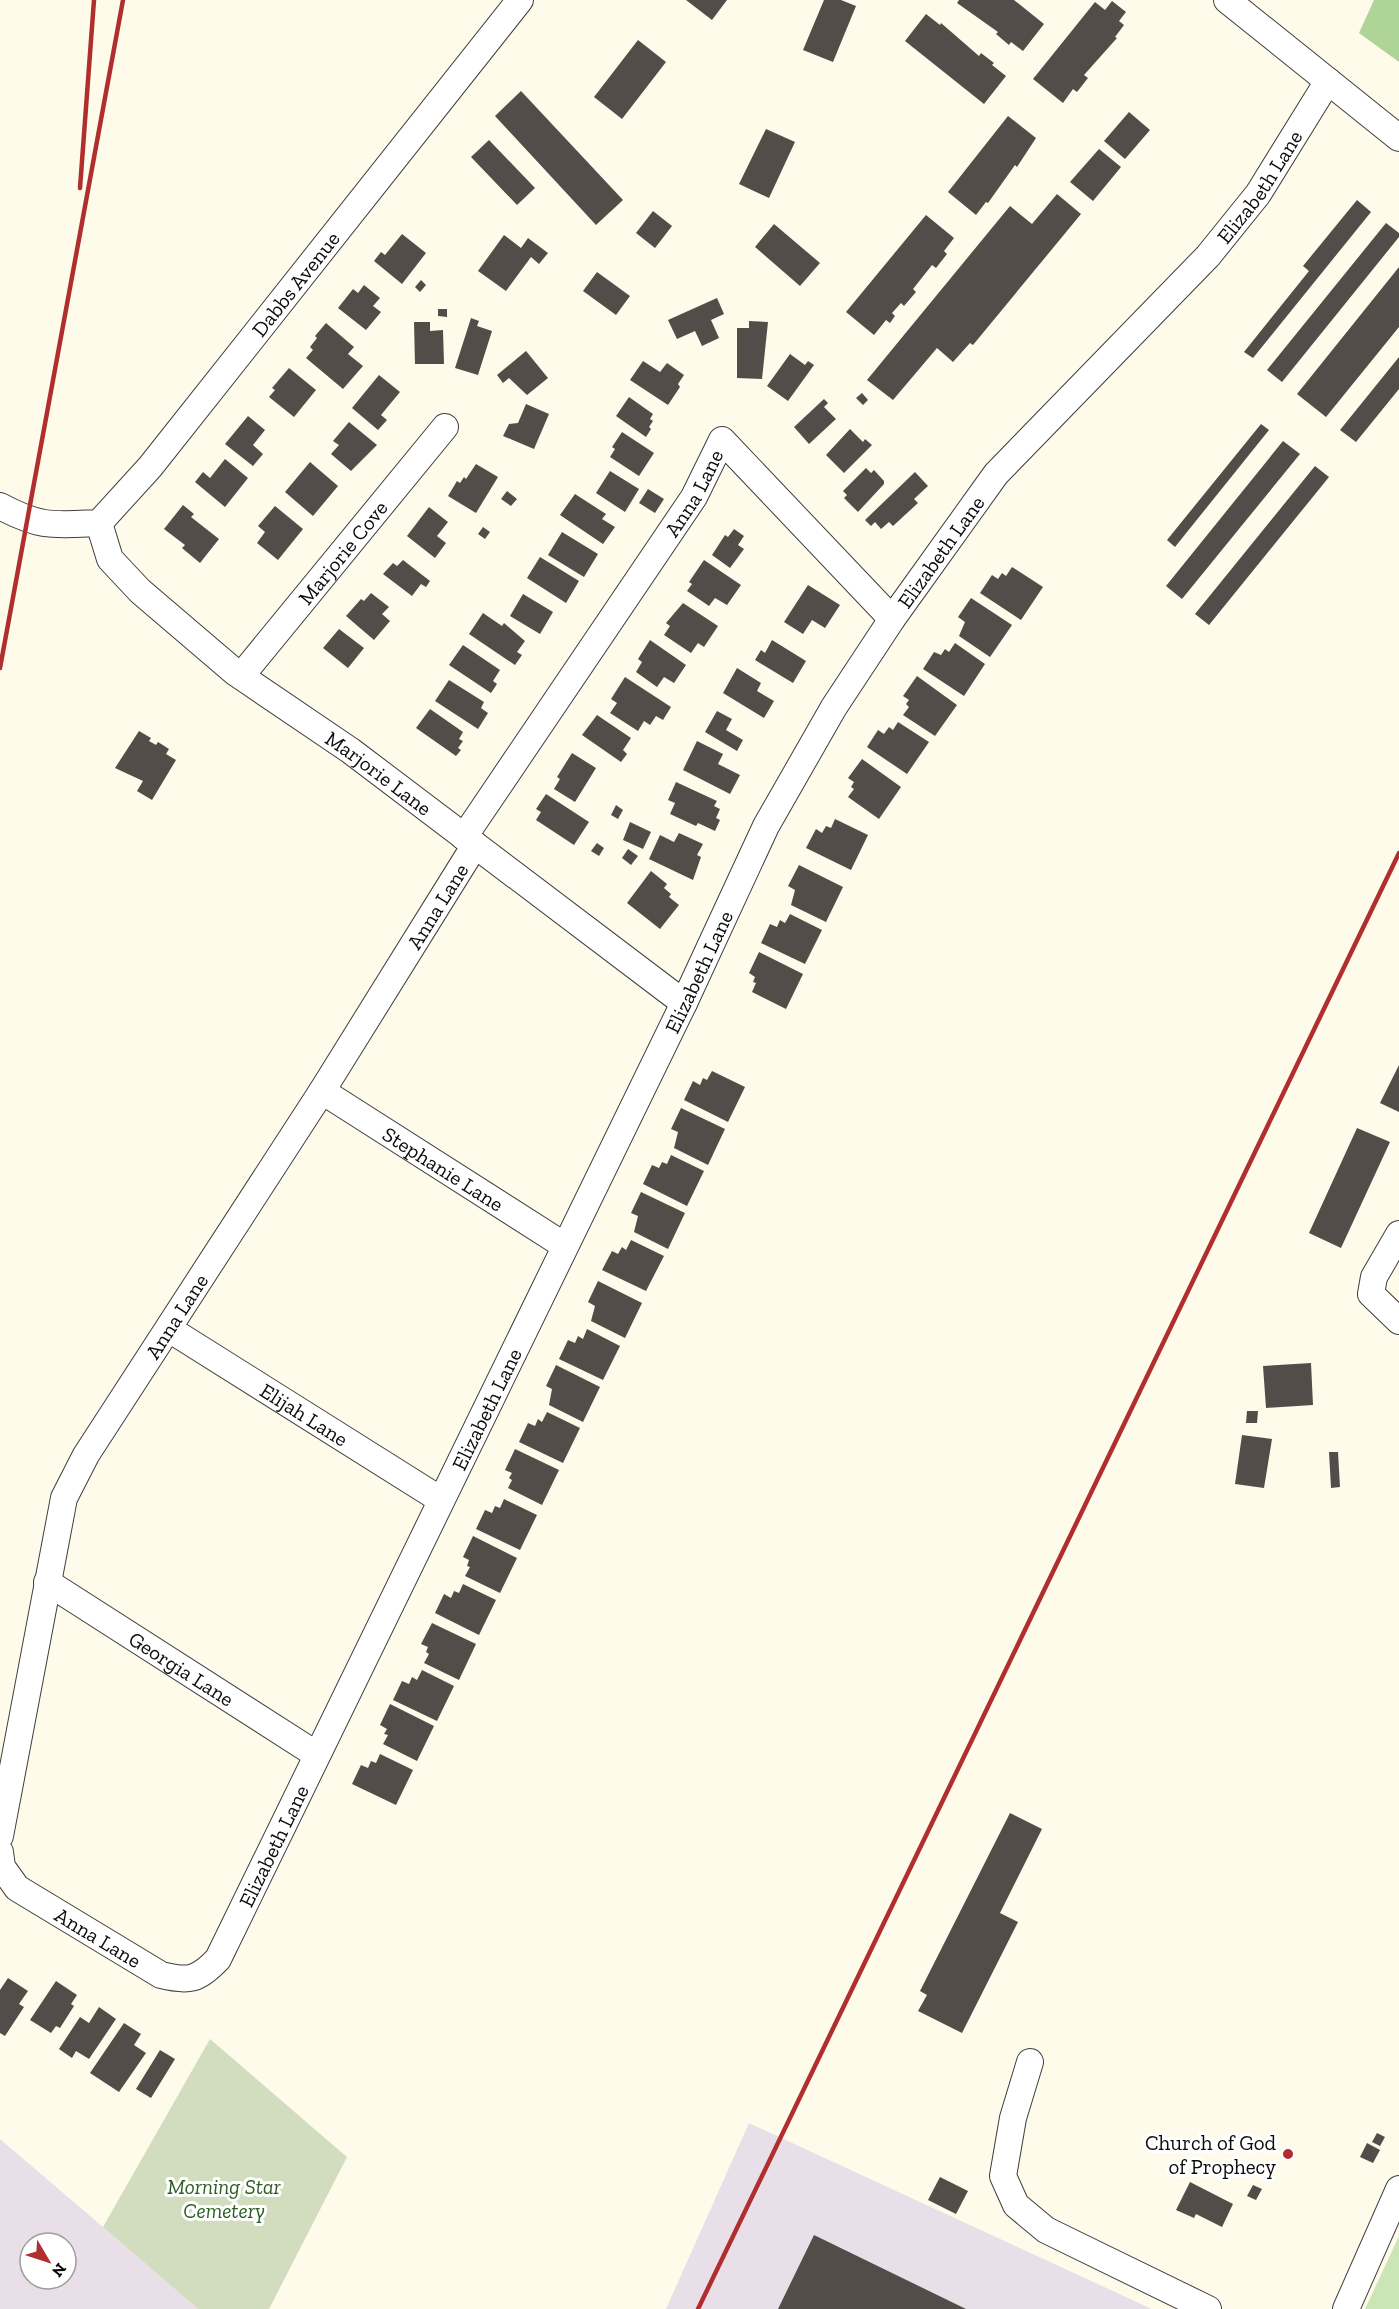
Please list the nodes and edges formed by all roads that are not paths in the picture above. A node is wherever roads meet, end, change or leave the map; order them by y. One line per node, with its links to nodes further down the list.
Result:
1 (520, 0): 7 (street, Dabbs Avenue)
2 (1227, 0): 3 (street)
3 (1328, 81): 4 (street); 8 (street, Elizabeth Lane)
4 (1399, 138)
5 (445, 426): 9 (street, Marjorie Cove)
6 (0, 506): 7 (street)
7 (99, 523): 9 (street, Marjorie Lane)
8 (892, 619): 10 (street, Anna Lane); 11 (street, Elizabeth Lane)
9 (241, 676): 10 (street, Marjorie Lane)
10 (470, 841): 11 (street, Marjorie Lane); 12 (street, Anna Lane)
11 (684, 1003): 14 (street, Elizabeth Lane)
12 (322, 1092): 14 (street, Stephanie Lane); 16 (street, Anna Lane)
13 (1399, 1234): 15 (street)
14 (566, 1246): 17 (street, Elizabeth Lane)
15 (1399, 1321)
16 (169, 1329): 17 (street, Elijah Lane); 18 (street, Anna Lane)
17 (441, 1500): 19 (street, Elizabeth Lane)
18 (47, 1582): 19 (street, Georgia Lane); 20 (street, Anna Lane)
19 (317, 1755): 22 (street, Elizabeth Lane)
20 (0, 1836)
21 (0, 1852): 22 (street, Anna Lane)
22 (218, 1959)
23 (1030, 2062): 25 (street)
24 (1399, 2189): 26 (street)
25 (1209, 2309)
26 (1346, 2309)

